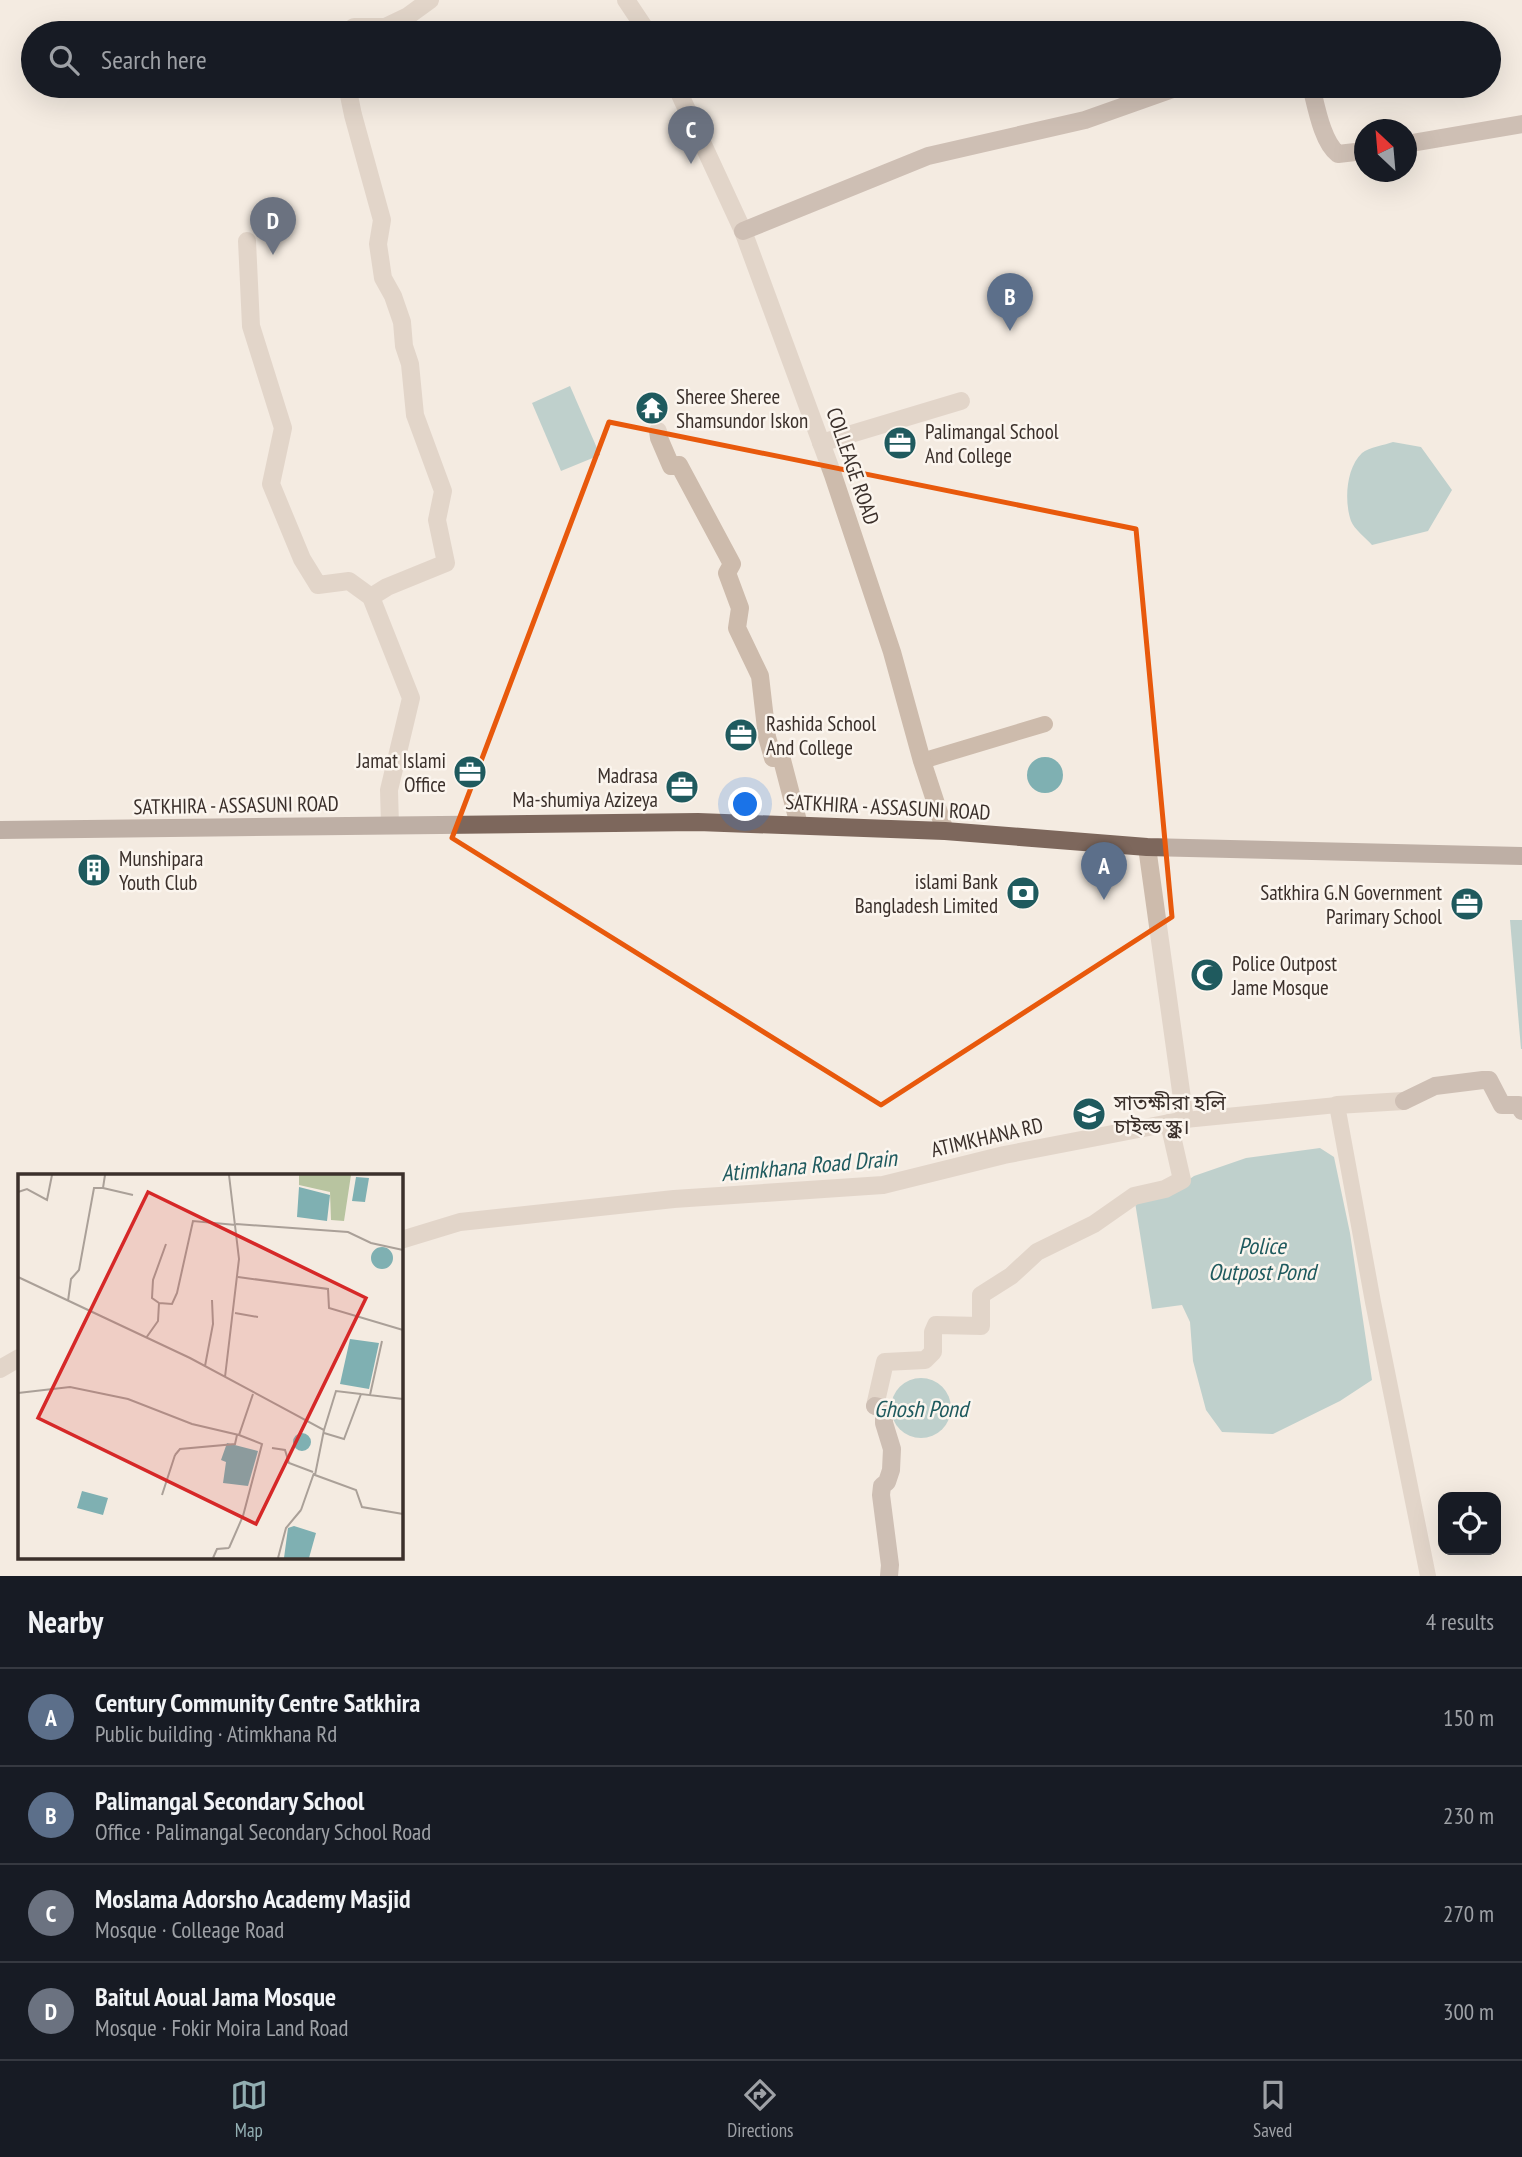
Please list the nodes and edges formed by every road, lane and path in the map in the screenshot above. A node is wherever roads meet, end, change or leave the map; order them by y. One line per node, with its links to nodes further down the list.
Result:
1 (430, 0): 3 (street)
2 (626, 0): 4 (street)
3 (398, 21)
4 (640, 21)
5 (349, 98): 17 (street)
6 (682, 98): 12 (street, COLLEAGE ROAD)
7 (1147, 98): 12 (main road)
8 (1315, 98): 11 (main road)
9 (1522, 124): 10 (main road)
10 (1417, 142)
11 (1354, 152)
12 (743, 231): 16 (street, COLLEAGE ROAD)
13 (247, 241): 17 (street)
14 (961, 401): 16 (street)
15 (658, 431): 21 (street)
16 (821, 443): 19 (street, COLLEAGE ROAD)
17 (371, 597): 20 (street)
18 (1045, 724): 19 (street)
19 (922, 761): 23 (street, COLLEAGE ROAD)
20 (390, 825): 21 (main road, SATKHIRA - ASSASUNI ROAD); 22 (main road, SATKHIRA - ASSASUNI ROAD)
21 (799, 825): 23 (main road, SATKHIRA - ASSASUNI ROAD)
22 (0, 830)
23 (945, 831): 24 (main road, SATKHIRA - ASSASUNI ROAD)
24 (1147, 847): 25 (main road, SATKHIRA - ASSASUNI ROAD); 29 (street)
25 (1522, 856)
26 (1404, 1101): 27 (street); 28 (main road)
27 (1337, 1105): 29 (street); 35 (street)
28 (1522, 1111)
29 (1177, 1122): 30 (street, ATIMKHANA RD); 33 (street)
30 (402, 1240)
31 (18, 1359): 32 (street)
32 (0, 1369)
33 (874, 1406): 34 (main road)
34 (889, 1576)
35 (1428, 1576)

